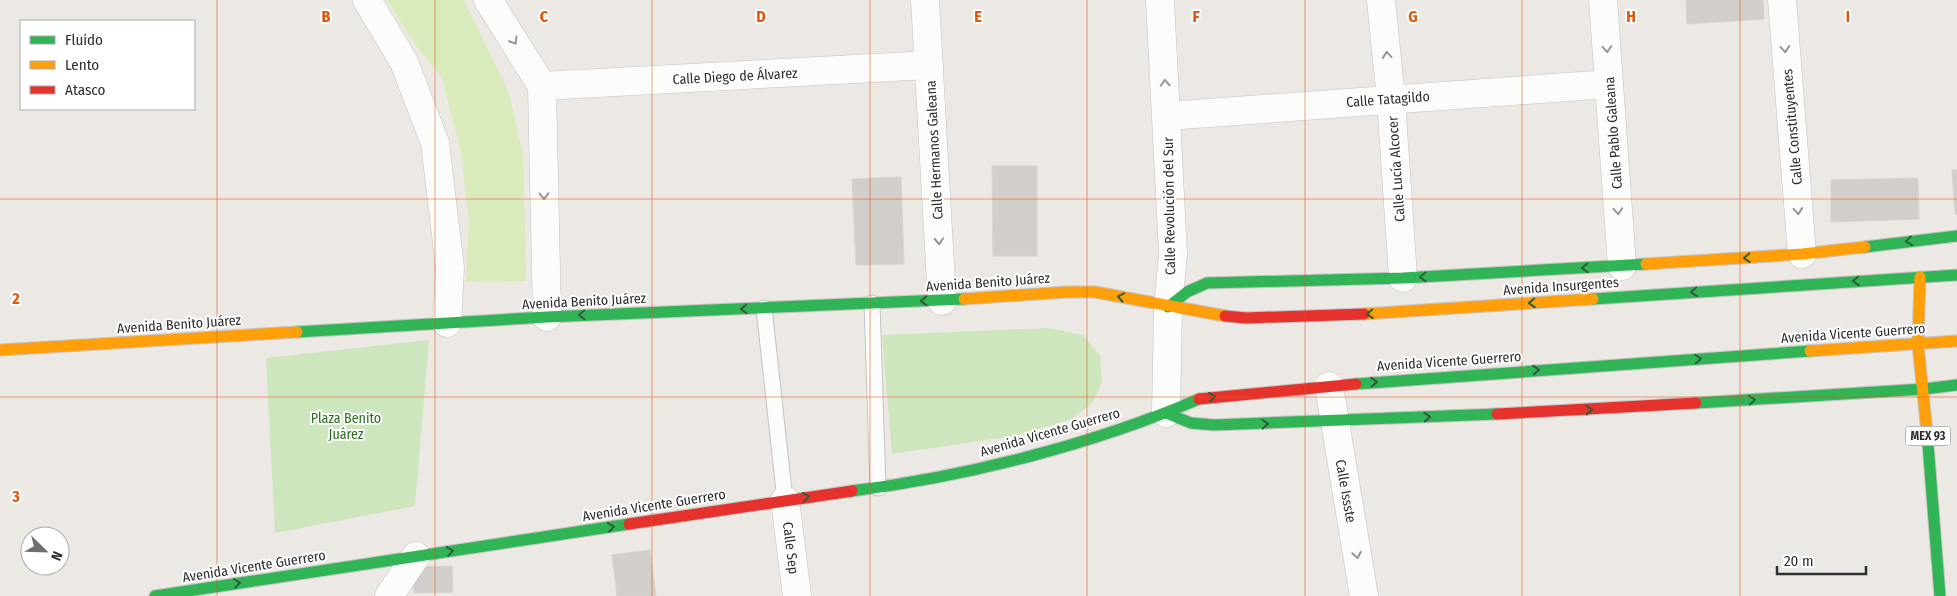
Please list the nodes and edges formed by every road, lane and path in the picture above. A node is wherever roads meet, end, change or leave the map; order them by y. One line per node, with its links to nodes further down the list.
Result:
1 (367, 0): 24 (street)
2 (488, 0): 10 (street, one-way to 10)
3 (925, 0): 8 (street, Calle Hermanos Galeana)
4 (1160, 0): 12 (street, Calle Revolución del Sur, one-way to 4)
5 (1382, 0): 11 (street, Calle Lucía Alcocer, one-way to 5)
6 (1603, 0): 9 (street, Calle Pablo Galeana, one-way to 9)
7 (1782, 0): 14 (street, Calle Constituyentes, one-way to 14)
8 (929, 65): 10 (street, Calle Diego de Álvarez); 19 (street, Calle Hermanos Galeana, one-way to 19)
9 (1609, 84): 11 (street, Calle Tatagildo); 15 (street, Calle Pablo Galeana, one-way to 15)
10 (542, 86): 23 (street, one-way to 23)
11 (1391, 99): 12 (street, Calle Tatagildo); 18 (street, Calle Lucía Alcocer)
12 (1167, 116): 21 (street, Calle Revolución del Sur)
13 (1957, 236): 14 (main road, one-way to 14)
14 (1802, 254): 15 (main road, one-way to 15)
15 (1622, 266): 18 (main road, one-way to 18)
16 (1957, 275): 17 (main road, Avenida Insurgentes)
17 (1920, 277): 21 (main road, Avenida Insurgentes, one-way to 21); 26 (main road, MEX 93)
18 (1403, 278): 21 (main road)
19 (942, 301): 20 (main road, Avenida Benito Juárez, one-way to 20); 21 (main road, Avenida Benito Juárez, one-way to 19)
20 (872, 303): 22 (main road, Avenida Benito Juárez); 33 (lane)
21 (1168, 307): 31 (street, Calle Revolución del Sur)
22 (764, 308): 23 (main road, Avenida Benito Juárez, one-way to 23); 34 (lane)
23 (547, 317): 24 (main road, Avenida Benito Juárez)
24 (447, 323): 27 (main road, Avenida Benito Juárez)
25 (1957, 341): 26 (main road, Avenida Vicente Guerrero)
26 (1918, 344): 29 (main road, Avenida Vicente Guerrero, one-way to 26); 30 (main road, MEX 93)
27 (0, 350)
28 (1957, 385): 30 (main road)
29 (1328, 386): 31 (main road, Avenida Vicente Guerrero, one-way to 29); 32 (street, Calle Issste)
30 (1924, 389): 32 (main road, one-way to 30); 40 (main road, MEX 93)
31 (1166, 413): 32 (main road, one-way to 32); 33 (main road, Avenida Vicente Guerrero)
32 (1334, 420): 39 (street, Calle Issste, one-way to 39)
33 (878, 488): 34 (main road, Avenida Vicente Guerrero, one-way to 33)
34 (785, 500): 35 (main road, Avenida Vicente Guerrero, one-way to 34); 38 (street, Calle Sep)
35 (416, 556): 36 (main road, Avenida Vicente Guerrero, one-way to 35); 37 (street)
36 (155, 596)
37 (389, 596)
38 (797, 596)
39 (1364, 596)
40 (1940, 596)

